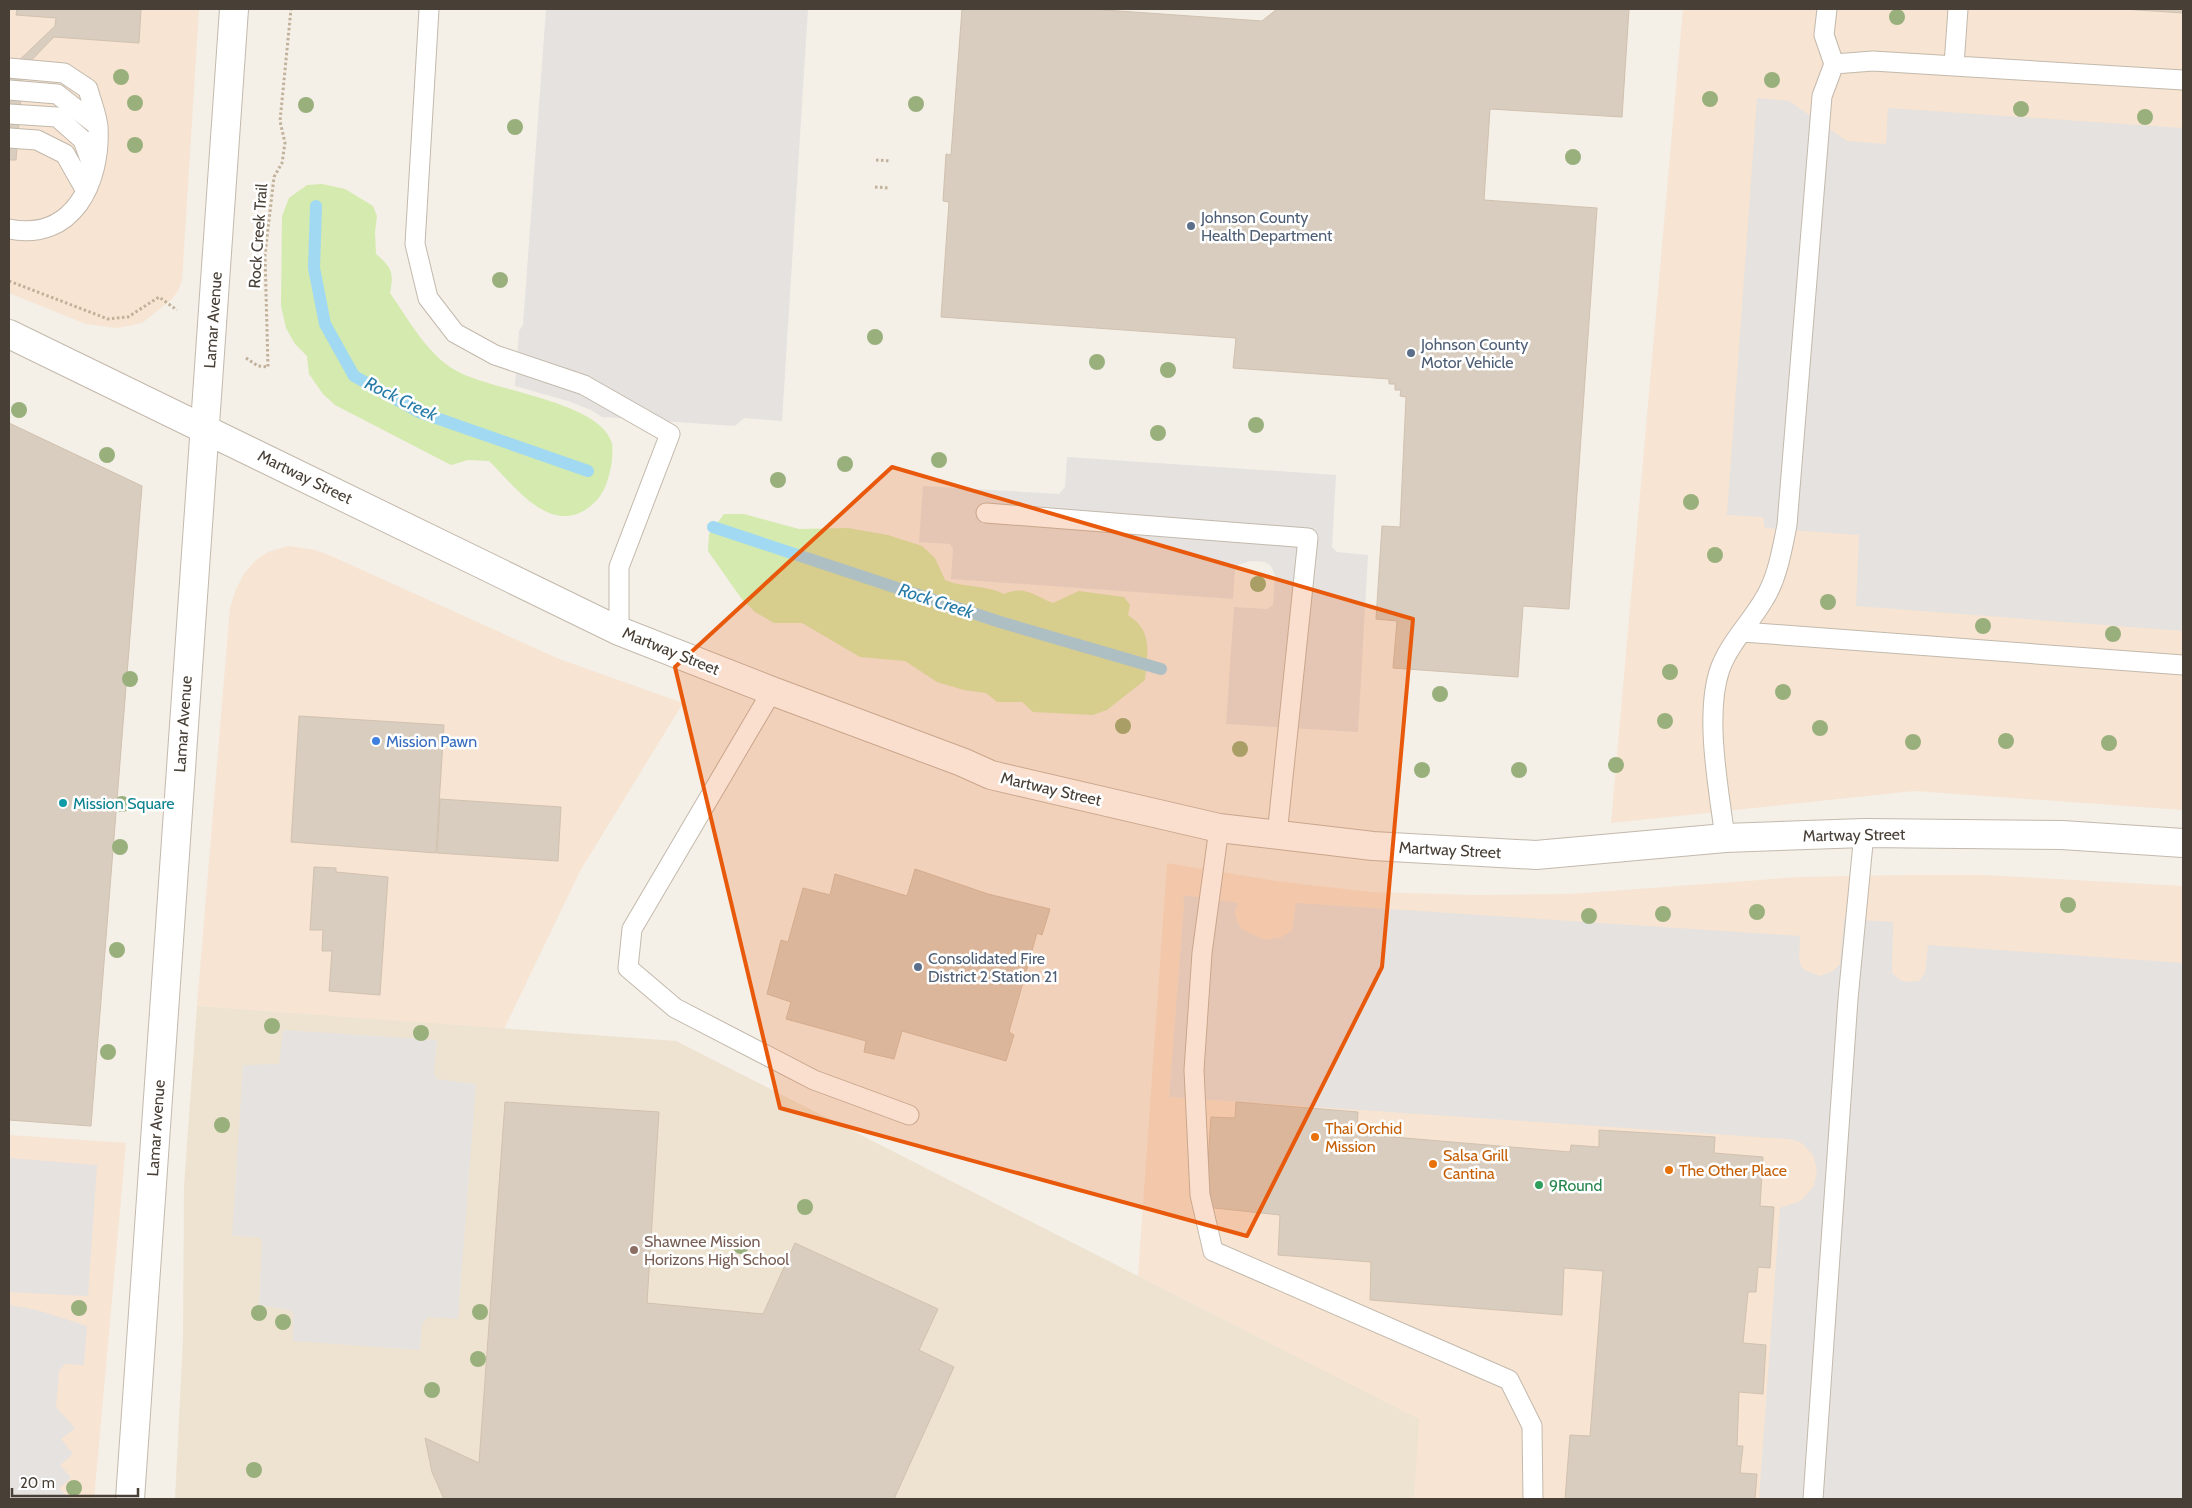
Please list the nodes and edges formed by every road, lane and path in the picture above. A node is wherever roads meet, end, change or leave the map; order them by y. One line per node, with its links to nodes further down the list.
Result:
1 (234, 9): 25 (street, Lamar Avenue)
2 (291, 9): 24 (path, Rock Creek Trail)
3 (429, 9): 27 (lane)
4 (1826, 9): 6 (lane)
5 (1958, 9): 7 (lane)
6 (1834, 64): 7 (lane); 28 (lane)
7 (1954, 65): 9 (lane)
8 (9, 68): 12 (lane)
9 (2183, 80)
10 (9, 90): 12 (lane)
11 (9, 114): 16 (lane)
12 (98, 126): 16 (lane)
13 (9, 138): 19 (lane)
14 (876, 160): 15 (path)
15 (891, 161)
16 (95, 171): 19 (lane)
17 (875, 187): 18 (path)
18 (889, 188)
19 (86, 191): 20 (lane)
20 (9, 229)
21 (9, 281): 22 (path)
22 (166, 302)
23 (9, 334): 25 (street, Martway Street)
24 (258, 366)
25 (206, 429): 27 (street, Martway Street); 37 (street, Lamar Avenue)
26 (986, 513): 33 (lane)
27 (619, 631): 30 (street, Martway Street)
28 (1743, 632): 29 (lane); 34 (lane)
29 (2183, 664)
30 (772, 691): 31 (street, Martway Street); 36 (lane)
31 (1219, 828): 33 (street, Martway Street); 38 (lane)
32 (1864, 833): 34 (street, Martway Street); 35 (street, Martway Street); 39 (lane)
33 (1277, 835): 34 (street, Martway Street)
34 (1725, 838)
35 (2183, 843)
36 (909, 1115)
37 (130, 1499)
38 (1533, 1499)
39 (1813, 1499)

